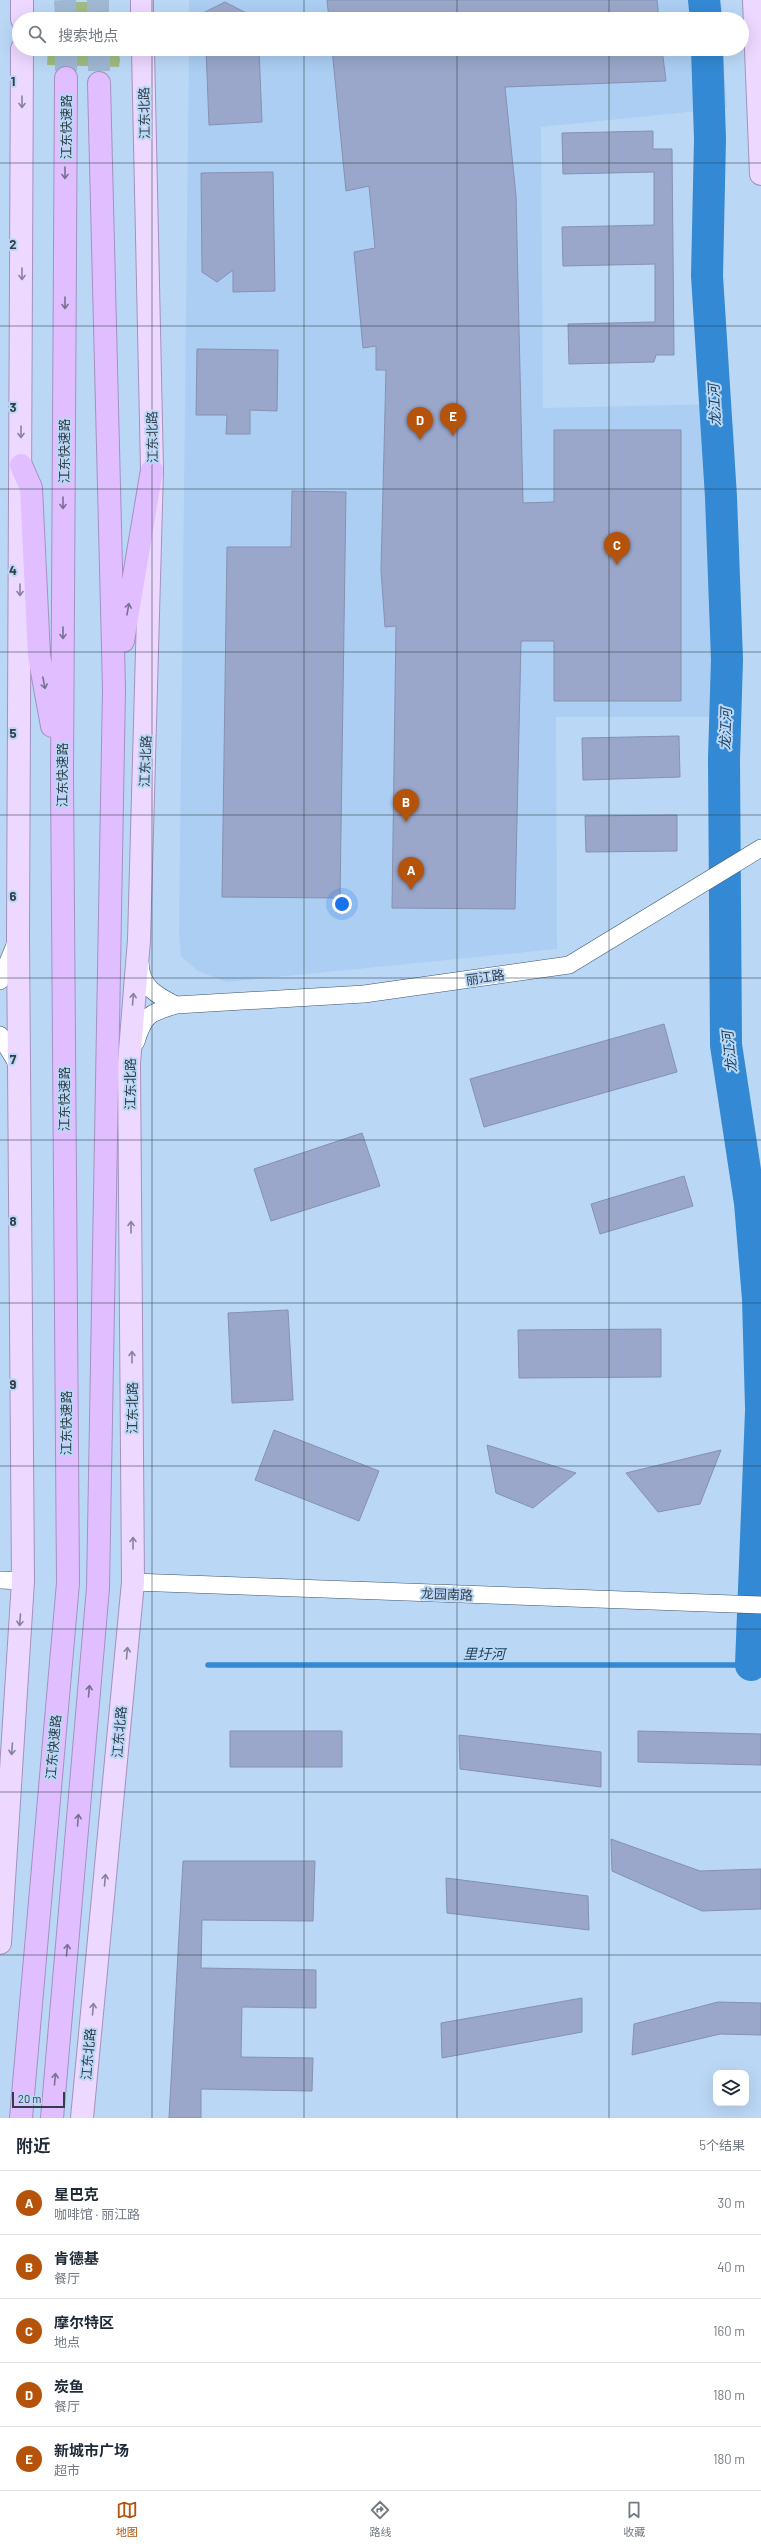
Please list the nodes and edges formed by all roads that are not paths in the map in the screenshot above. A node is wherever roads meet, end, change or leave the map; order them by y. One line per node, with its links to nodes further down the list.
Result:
1 (22, 0): 4 (main road)
2 (142, 0): 5 (main road)
3 (754, 0): 10 (main road)
4 (22, 12)
5 (142, 12)
6 (22, 56): 11 (main road, one-way to 11)
7 (143, 56): 12 (main road, 江东北路)
8 (66, 78): 14 (highway, 江东快速路, one-way to 14)
9 (99, 83): 13 (highway)
10 (761, 174)
11 (21, 464): 14 (highway, one-way to 14); 16 (main road, one-way to 16)
12 (152, 470): 13 (highway, one-way to 12); 17 (main road, 江东北路)
13 (114, 689): 29 (highway, one-way to 13)
14 (62, 776): 28 (highway, 江东快速路)
15 (761, 848): 19 (street, 丽江路)
16 (18, 937): 18 (street); 22 (main road)
17 (139, 940): 19 (street, 丽江路); 21 (main road, 江东北路, one-way to 17)
18 (0, 981)
19 (176, 1005): 21 (street, 丽江路)
20 (0, 1035): 22 (street)
21 (129, 1063): 25 (main road, 江东北路, one-way to 21)
22 (19, 1067): 24 (main road)
23 (0, 1580): 24 (street)
24 (23, 1581): 27 (main road, one-way to 27)
25 (134, 1582): 26 (street, 龙园南路); 30 (main road, 江东北路, one-way to 25)
26 (761, 1606)
27 (0, 1943)
28 (21, 2118)
29 (52, 2118)
30 (82, 2118)

